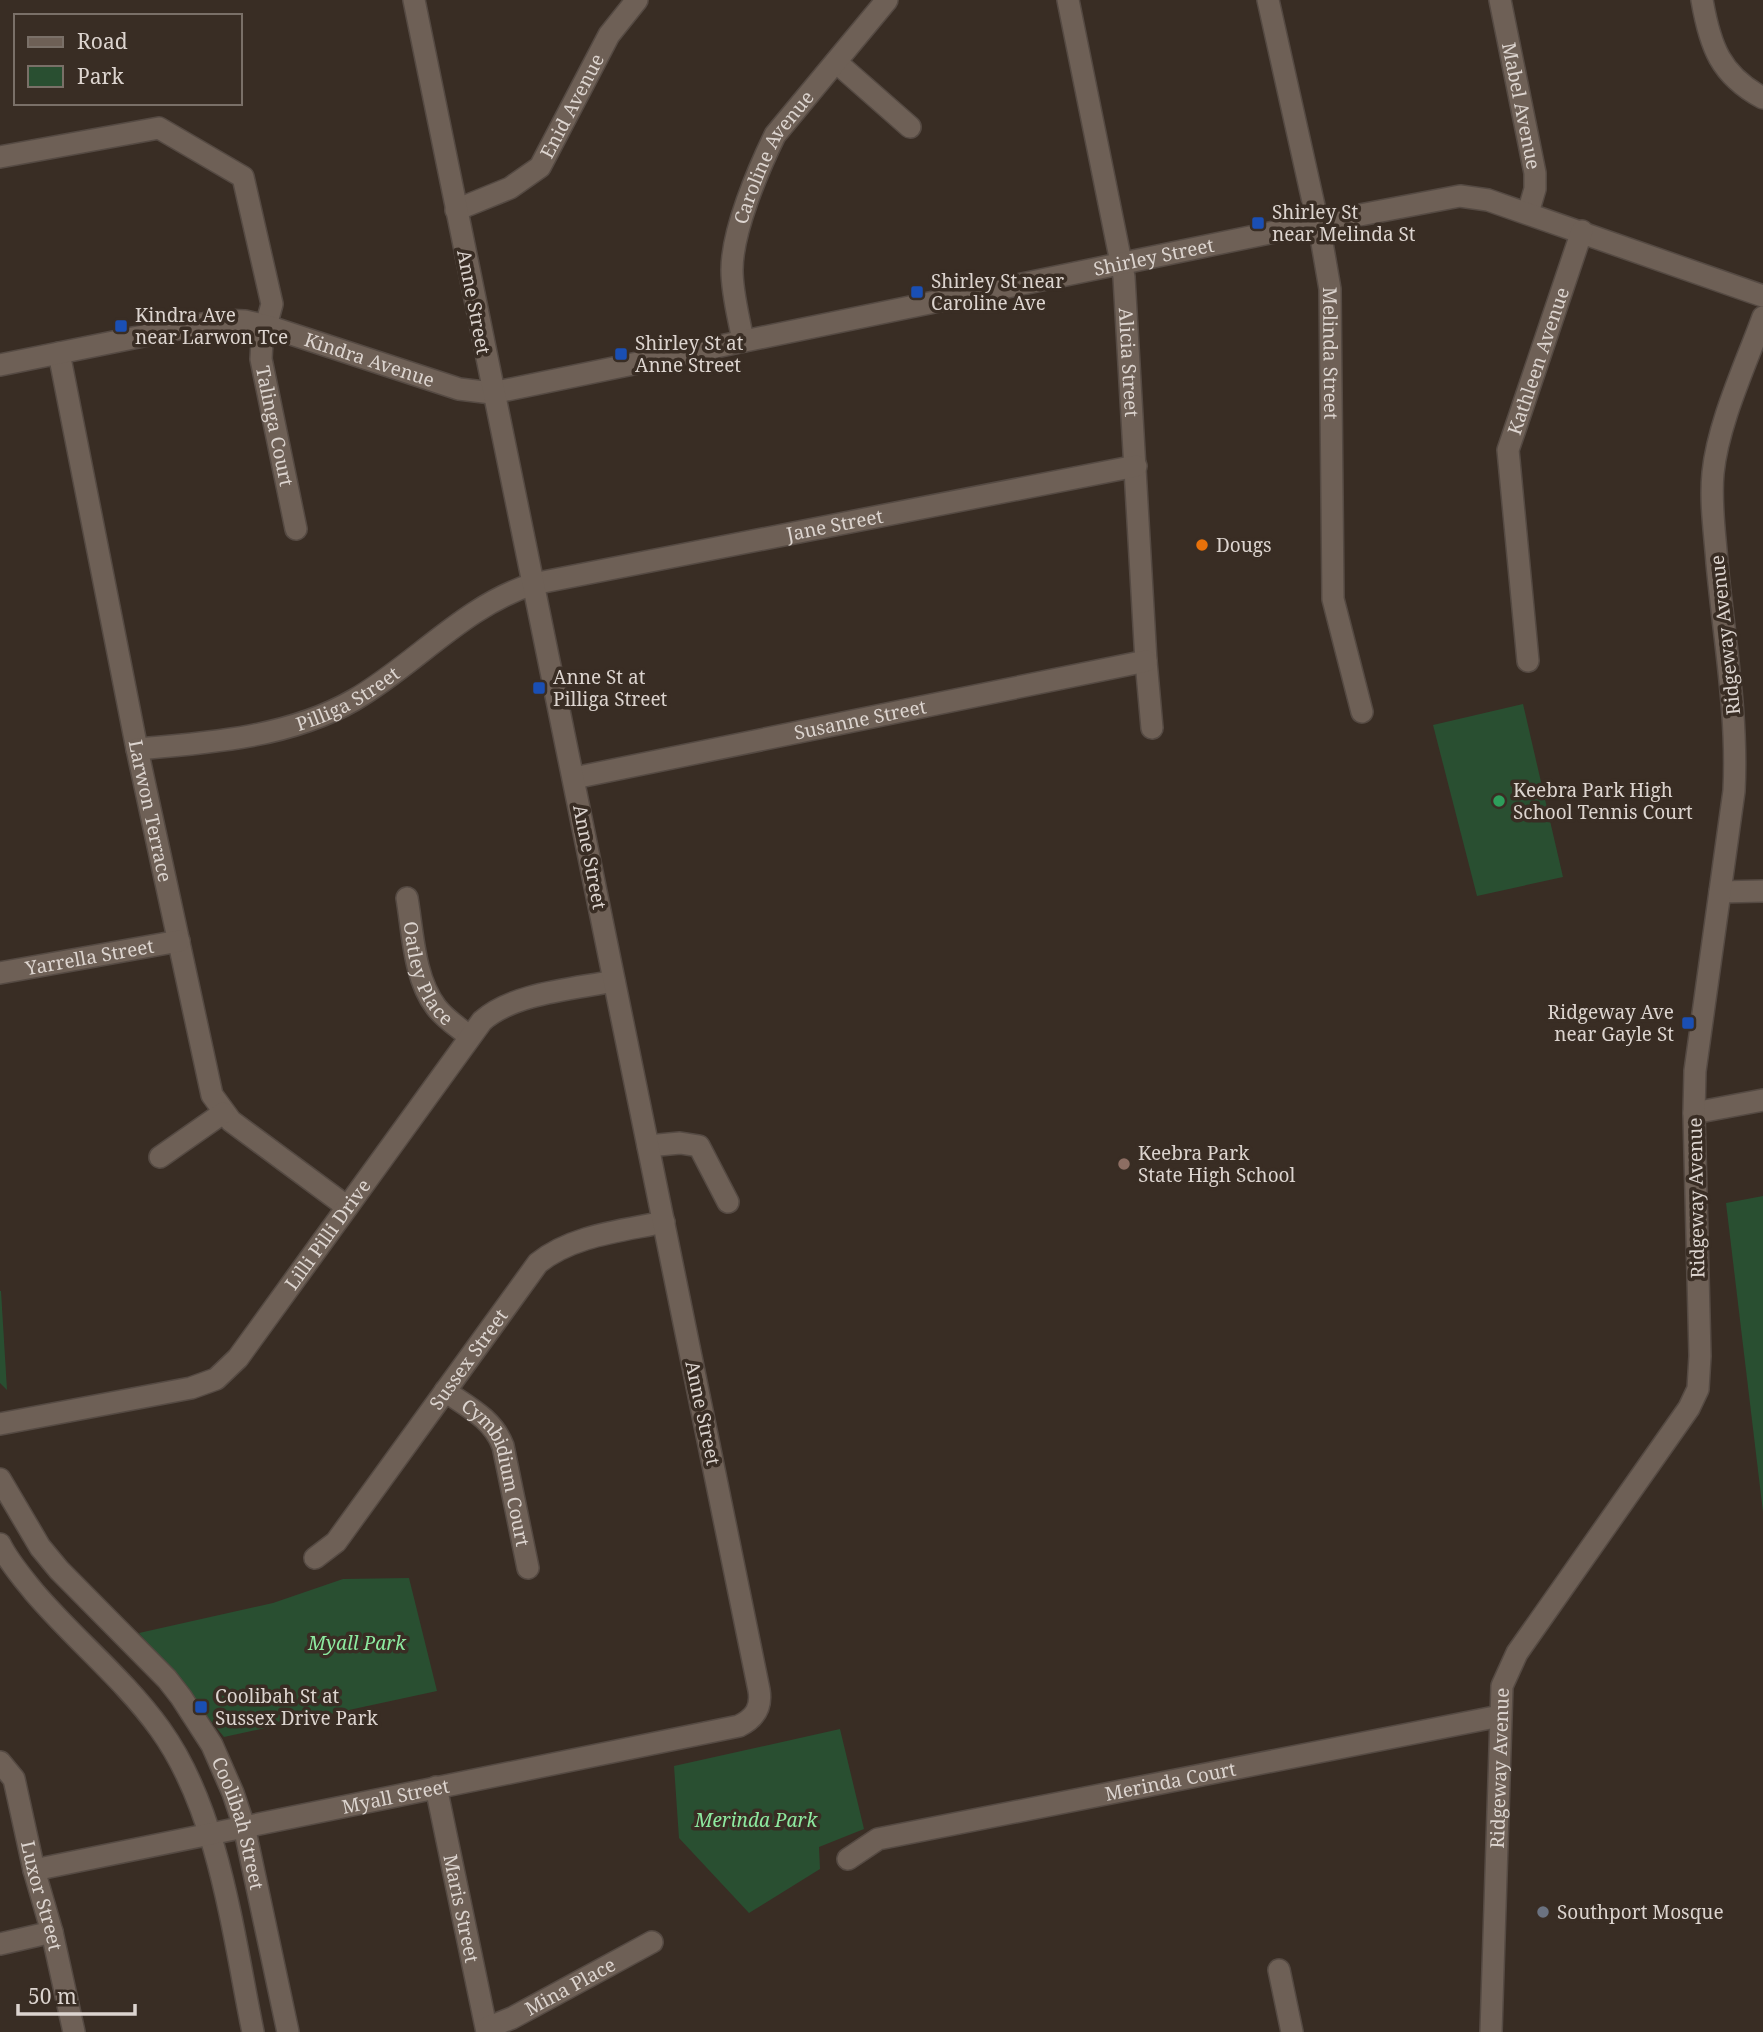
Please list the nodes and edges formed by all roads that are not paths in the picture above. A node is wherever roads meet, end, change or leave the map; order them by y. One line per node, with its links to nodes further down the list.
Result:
1 (414, 0): 12 (street, Anne Street)
2 (637, 0): 12 (street, Enid Avenue)
3 (887, 0): 8 (street, Caroline Avenue)
4 (1068, 0): 16 (street, Alicia Street)
5 (1268, 0): 14 (street, Melinda Street)
6 (1500, 0): 13 (street, Mabel Avenue)
7 (1702, 0): 9 (street)
8 (836, 62): 10 (street); 20 (street, Caroline Avenue)
9 (1763, 98)
10 (910, 127)
11 (0, 157): 19 (street, Talinga Court)
12 (456, 210): 23 (street, Anne Street)
13 (1528, 213): 14 (street, Shirley Street); 15 (street, Shirley Street)
14 (1318, 223): 16 (street, Shirley Street); 29 (street, Melinda Street)
15 (1581, 232): 17 (street, Shirley Street); 28 (street, Kathleen Avenue)
16 (1121, 264): 20 (street, Shirley Street); 24 (street, Alicia Street)
17 (1763, 296)
18 (1763, 317): 34 (street, Ridgeway Avenue)
19 (267, 327): 21 (street, Kindra Avenue); 23 (street, Kindra Avenue); 25 (street, Talinga Court)
20 (743, 341): 23 (street, Shirley Street)
21 (59, 353): 22 (street, Kindra Avenue); 31 (street, Larwon Terrace)
22 (0, 365)
23 (492, 393): 26 (street, Anne Street)
24 (1136, 466): 26 (street, Jane Street); 27 (street, Alicia Street)
25 (296, 529)
26 (533, 584): 31 (street, Pilliga Street); 32 (street, Anne Street)
27 (1146, 661): 30 (street, Alicia Street); 32 (street, Susanne Street)
28 (1528, 661)
29 (1362, 712)
30 (1152, 728)
31 (137, 749): 36 (street, Larwon Terrace)
32 (574, 778): 38 (street, Anne Street)
33 (1763, 891): 34 (street)
34 (1720, 892): 42 (street, Ridgeway Avenue)
35 (407, 898): 39 (street, Oatley Place)
36 (179, 942): 37 (street, Yarrella Street); 41 (street, Larwon Terrace)
37 (0, 973)
38 (614, 981): 39 (street, Lilli Pilli Drive); 43 (street, Anne Street)
39 (469, 1036): 46 (street, Lilli Pilli Drive)
40 (1763, 1100): 42 (street)
41 (223, 1113): 44 (street); 46 (street, Larwon Terrace)
42 (1694, 1113): 55 (street, Ridgeway Avenue)
43 (648, 1146): 45 (street); 47 (street, Anne Street)
44 (160, 1157)
45 (728, 1202)
46 (346, 1206): 49 (street, Lilli Pilli Drive)
47 (664, 1222): 48 (street, Sussex Street); 54 (street, Anne Street)
48 (445, 1391): 52 (street, Sussex Street); 53 (street, Cymbidium Court)
49 (0, 1424)
50 (0, 1479): 58 (street, Coolibah Street)
51 (0, 1544): 59 (street, Coolibah Street)
52 (315, 1558)
53 (528, 1568)
54 (756, 1714): 57 (street, Myall Street)
55 (1500, 1716): 60 (street, Merinda Court); 71 (street, Ridgeway Avenue)
56 (0, 1762): 61 (street, Luxor Street)
57 (436, 1787): 58 (street, Myall Street); 66 (street, Maris Street)
58 (244, 1826): 59 (street, Myall Street); 69 (street, Coolibah Street)
59 (210, 1834): 61 (street, Myall Street); 68 (street, Coolibah Street)
60 (848, 1859)
61 (34, 1870): 62 (street, Luxor Street)
62 (52, 1932): 64 (street); 67 (street, Luxor Street)
63 (652, 1942): 66 (street, Mina Place)
64 (0, 1944)
65 (1279, 1970): 70 (street)
66 (487, 2030)
67 (74, 2032)
68 (253, 2032)
69 (288, 2032)
70 (1292, 2032)
71 (1491, 2032)

